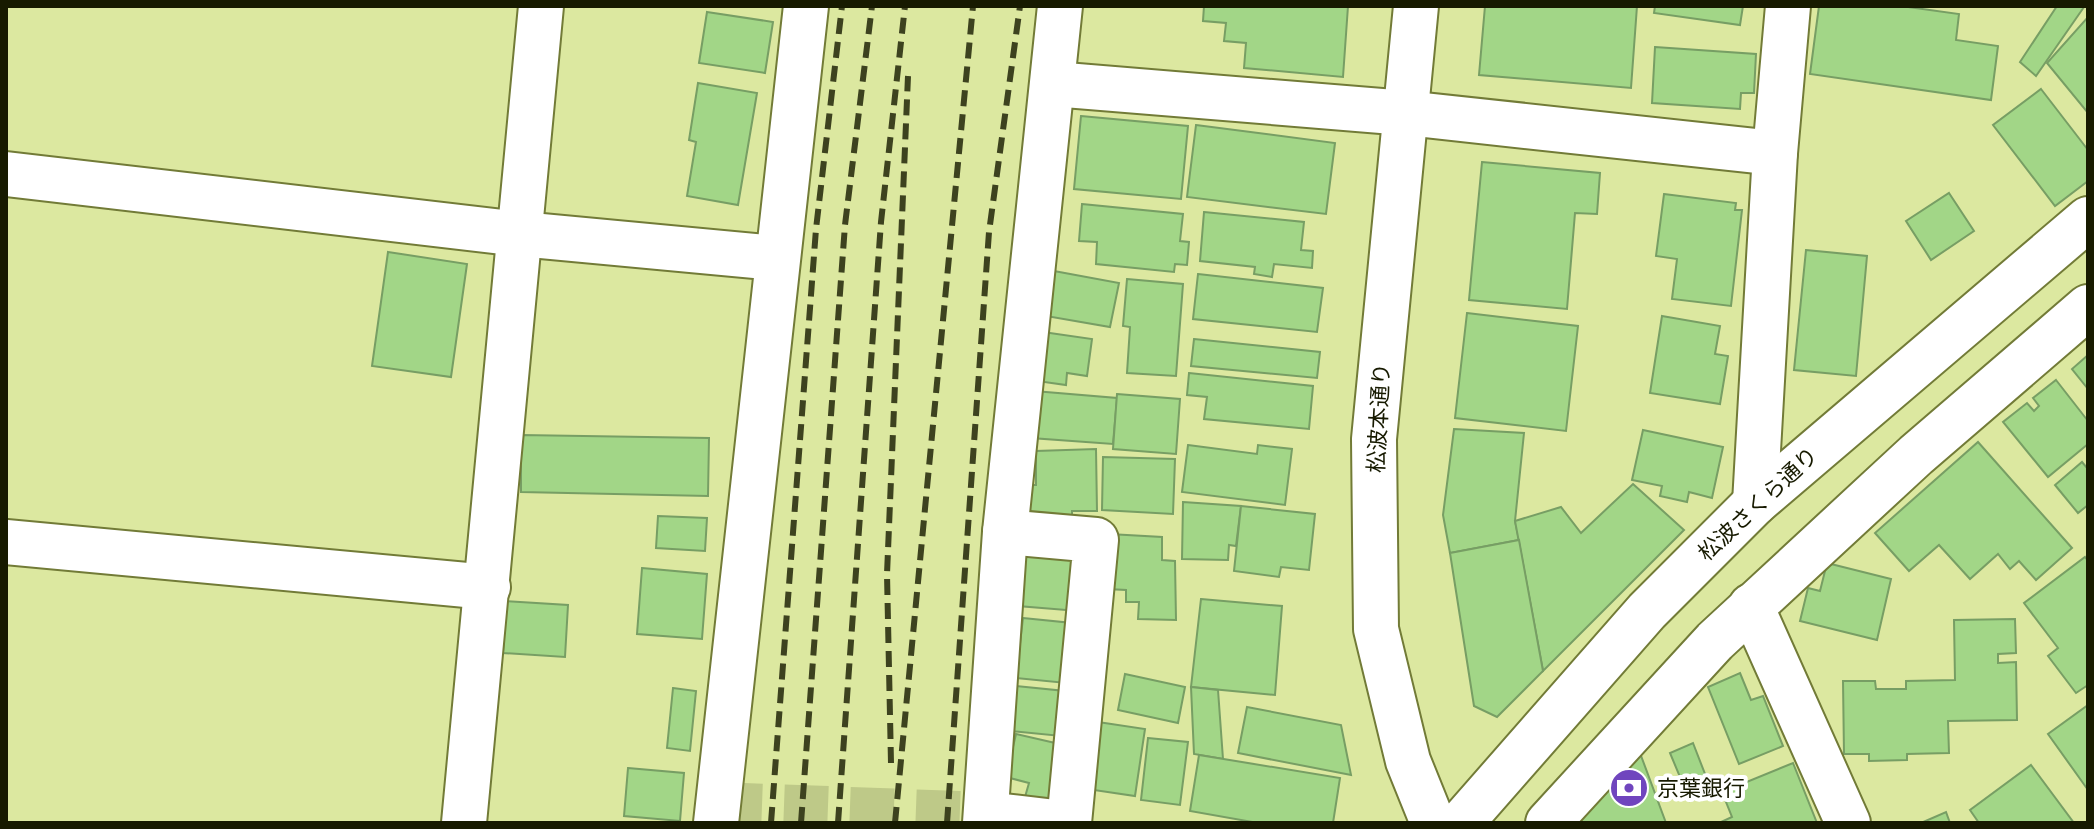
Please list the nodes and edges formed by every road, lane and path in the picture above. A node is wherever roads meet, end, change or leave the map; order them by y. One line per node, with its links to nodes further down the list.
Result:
1 (541, 6): 11 (street)
2 (806, 6): 12 (street)
3 (1060, 6): 6 (street)
4 (1416, 6): 7 (street, 松波本通り)
5 (1788, 6): 8 (street)
6 (1053, 84): 7 (street); 15 (street)
7 (1406, 113): 8 (street); 23 (street, 松波本通り)
8 (1775, 153): 14 (street)
9 (6, 174): 11 (street)
10 (2088, 219): 14 (street, 松波さくら通り)
11 (520, 234): 12 (street); 17 (street)
12 (776, 258): 21 (street)
13 (2088, 307): 18 (street)
14 (1755, 503): 24 (street, 松波さくら通り)
15 (1005, 532): 19 (street); 22 (street)
16 (6, 542): 17 (street)
17 (488, 587): 20 (street)
18 (1751, 606): 25 (street); 26 (street)
19 (986, 818): 22 (street)
20 (464, 823)
21 (716, 823)
22 (1067, 823)
23 (1433, 823)
24 (1461, 823)
25 (1548, 823)
26 (1848, 823)

